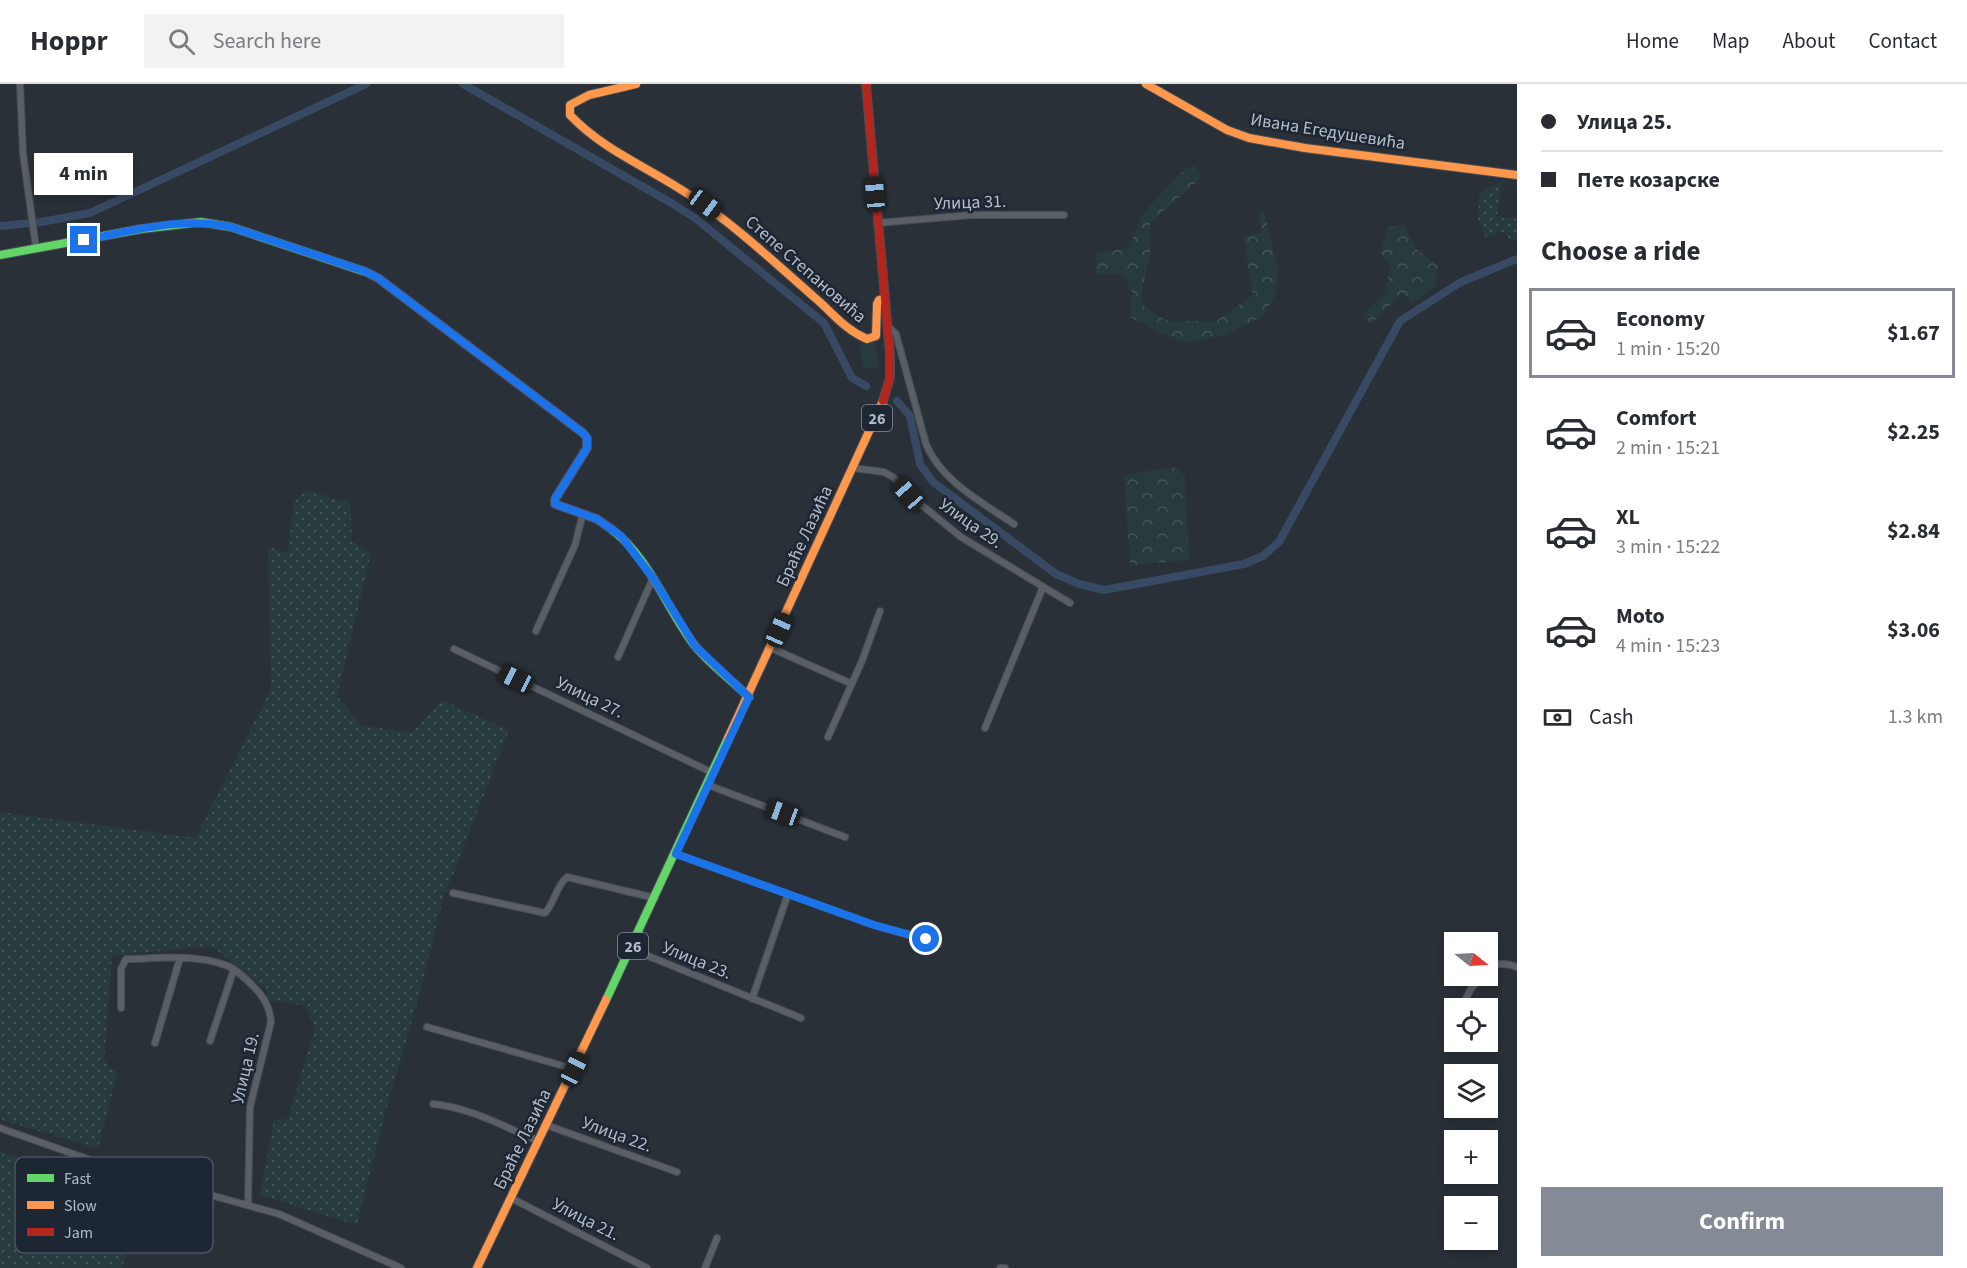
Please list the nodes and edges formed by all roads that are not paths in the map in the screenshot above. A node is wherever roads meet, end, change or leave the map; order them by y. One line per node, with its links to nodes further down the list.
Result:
1 (20, 84): 8 (street)
2 (636, 84): 10 (main road, Степе Степановића)
3 (866, 84): 7 (main road, Браће Лазића / 26)
4 (1146, 84): 5 (main road, Ивана Егедушевића)
5 (1517, 175)
6 (1064, 216): 7 (street, Улица 31.)
7 (878, 223): 10 (main road, Браће Лазића / 26)
8 (36, 248): 9 (main road); 13 (main road)
9 (0, 255)
10 (884, 299): 11 (main road, Браће Лазића / 26)
11 (887, 326): 12 (main road, Браће Лазића / 26); 14 (street)
12 (853, 468): 16 (street, Улица 29.); 20 (main road, Браће Лазића / 26)
13 (583, 513): 15 (main road); 19 (street)
14 (1014, 524)
15 (653, 578): 22 (street); 24 (main road)
16 (1043, 587): 17 (street, Улица 29.); 25 (street)
17 (1070, 603)
18 (880, 611): 23 (street)
19 (536, 631)
20 (771, 648): 23 (street); 24 (main road, Браће Лазића / 26)
21 (454, 649): 27 (street, Улица 27.)
22 (618, 657)
23 (852, 684): 26 (street)
24 (749, 697): 27 (main road, Браће Лазића / 26)
25 (985, 728)
26 (828, 737)
27 (714, 773): 28 (main road, Браће Лазића / 26)
28 (708, 785): 29 (street); 30 (main road, Браће Лазића / 26)
29 (845, 837)
30 (676, 854): 32 (street); 33 (main road, Браће Лазића / 26)
31 (453, 893): 33 (street)
32 (788, 894): 34 (street); 40 (street)
33 (655, 898): 35 (main road, Браће Лазића / 26)
34 (938, 944)
35 (631, 950): 40 (street, Улица 23.); 46 (main road, Браће Лазића / 26)
36 (180, 958): 39 (street, Улица 19.); 41 (street, Улица 19.); 45 (street)
37 (1498, 964): 38 (street)
38 (1517, 967)
39 (234, 969): 44 (street); 55 (street, Улица 19.)
40 (752, 999): 42 (street, Улица 23.)
41 (122, 1008)
42 (801, 1018)
43 (427, 1028): 46 (street)
44 (210, 1041)
45 (155, 1043)
46 (574, 1069): 48 (main road, Браће Лазића / 26)
47 (433, 1104): 50 (street)
48 (546, 1125): 50 (main road, Браће Лазића / 26); 52 (street, Улица 22.)
49 (0, 1128): 51 (street)
50 (538, 1141): 54 (main road, Браће Лазића / 26)
51 (82, 1157)
52 (677, 1172)
53 (213, 1195): 55 (street)
54 (511, 1198): 57 (main road, Браће Лазића / 26); 59 (street, Улица 21.)
55 (248, 1204): 58 (street)
56 (717, 1238): 60 (street)
57 (480, 1267)
58 (401, 1268)
59 (647, 1268)
60 (705, 1268)
61 (1000, 1268): 62 (street)
62 (1005, 1268)

